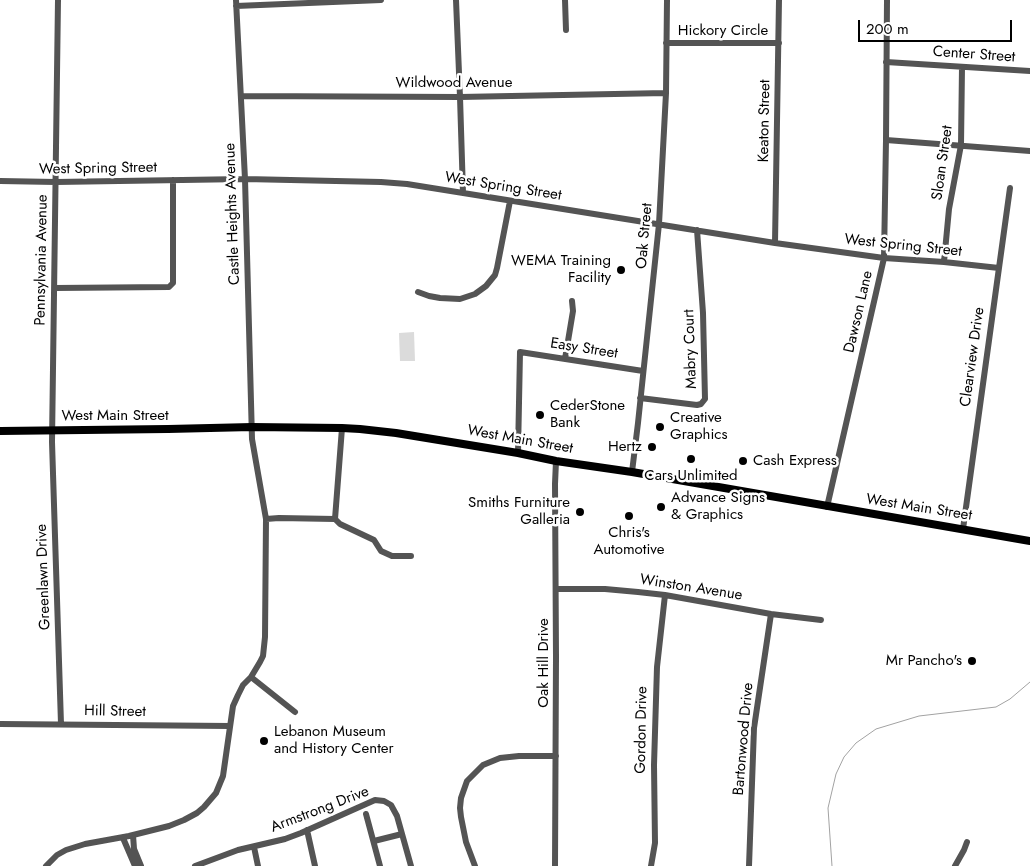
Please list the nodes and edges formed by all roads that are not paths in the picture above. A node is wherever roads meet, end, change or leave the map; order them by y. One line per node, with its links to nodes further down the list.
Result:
1 (58, 0): 24 (street, Pennsylvania Avenue)
2 (381, 0): 8 (street)
3 (456, 0): 17 (street)
4 (565, 0): 9 (street)
5 (667, 0): 10 (street, Oak Street)
6 (779, 0): 11 (street, Keaton Street)
7 (887, 0): 12 (street, Dawson Lane)
8 (236, 3): 16 (street, Castle Heights Avenue)
9 (566, 30)
10 (666, 43): 11 (street, Hickory Circle); 15 (street, Oak Street)
11 (779, 43): 30 (street, Keaton Street)
12 (886, 62): 13 (street, Center Street); 18 (street, Dawson Lane)
13 (962, 67): 14 (street, Center Street); 19 (street, Sloan Street)
14 (1030, 71)
15 (666, 93): 17 (street, Wildwood Avenue); 28 (street, Oak Street)
16 (241, 96): 17 (street, Wildwood Avenue); 22 (street, Castle Heights Avenue)
17 (460, 96): 26 (street)
18 (886, 140): 19 (street); 31 (street, Dawson Lane)
19 (961, 145): 20 (street); 32 (street, Sloan Street)
20 (1030, 151)
21 (173, 180): 22 (street, West Spring Street); 24 (street, West Spring Street); 34 (street)
22 (244, 180): 26 (street, West Spring Street); 40 (street, Castle Heights Avenue)
23 (0, 182): 24 (street, West Spring Street)
24 (56, 182): 34 (street, Pennsylvania Avenue)
25 (1010, 188): 33 (street, Clearview Drive)
26 (463, 193): 27 (street, West Spring Street)
27 (510, 201): 28 (street, West Spring Street); 35 (street)
28 (659, 224): 29 (street, West Spring Street); 38 (street, Oak Street)
29 (697, 230): 30 (street, West Spring Street); 39 (street, Mabry Court)
30 (775, 243): 31 (street, West Spring Street)
31 (884, 258): 32 (street, West Spring Street); 47 (street, Dawson Lane)
32 (944, 262): 33 (street, West Spring Street)
33 (999, 268): 50 (street, Clearview Drive)
34 (55, 288): 42 (street, Pennsylvania Avenue)
35 (418, 292)
36 (572, 301): 37 (street)
37 (565, 359): 38 (street, Easy Street); 44 (street, Easy Street)
38 (643, 371): 39 (street, Oak Street)
39 (640, 398): 46 (street, Oak Street)
40 (252, 427): 41 (main road, West Main Street); 42 (main road, West Main Street); 48 (street, Castle Heights Avenue)
41 (342, 428): 44 (main road, West Main Street); 49 (street)
42 (52, 430): 43 (main road, West Main Street); 60 (street, Greenlawn Drive)
43 (0, 431)
44 (518, 453): 45 (main road, West Main Street)
45 (556, 461): 46 (main road, West Main Street); 53 (street, Oak Hill Drive)
46 (632, 472): 47 (main road, West Main Street)
47 (827, 507): 50 (main road, West Main Street)
48 (266, 519): 49 (street); 57 (street, Castle Heights Avenue)
49 (335, 519): 52 (street)
50 (963, 529): 51 (main road, West Main Street)
51 (1030, 541)
52 (411, 556)
53 (556, 588): 54 (street, Winston Avenue); 62 (street, Oak Hill Drive)
54 (665, 596): 55 (street, Winston Avenue); 81 (street, Gordon Drive)
55 (771, 614): 56 (street, Winston Avenue); 82 (street, Bartonwood Drive)
56 (821, 620)
57 (251, 677): 58 (street); 61 (street, Castle Heights Avenue)
58 (295, 712)
59 (0, 724): 60 (street, Hill Street)
60 (61, 724): 61 (street, Hill Street)
61 (230, 726): 66 (street, Castle Heights Avenue)
62 (556, 756): 79 (street); 80 (street, Oak Hill Drive)
63 (366, 814): 68 (street)
64 (307, 830): 65 (street, Armstrong Drive); 70 (street, Armstrong Drive); 76 (street)
65 (402, 834): 68 (street); 78 (street, Armstrong Drive)
66 (133, 835): 67 (street, Castle Heights Avenue); 73 (street)
67 (123, 838): 71 (street, Castle Heights Avenue); 72 (street)
68 (374, 841): 77 (street)
69 (967, 842): 83 (street)
70 (254, 847): 74 (street, Armstrong Drive); 75 (street)
71 (46, 866)
72 (135, 866)
73 (141, 866)
74 (196, 866)
75 (258, 866)
76 (315, 866)
77 (380, 866)
78 (411, 866)
79 (475, 866)
80 (555, 866)
81 (651, 866)
82 (749, 866)
83 (955, 866)

